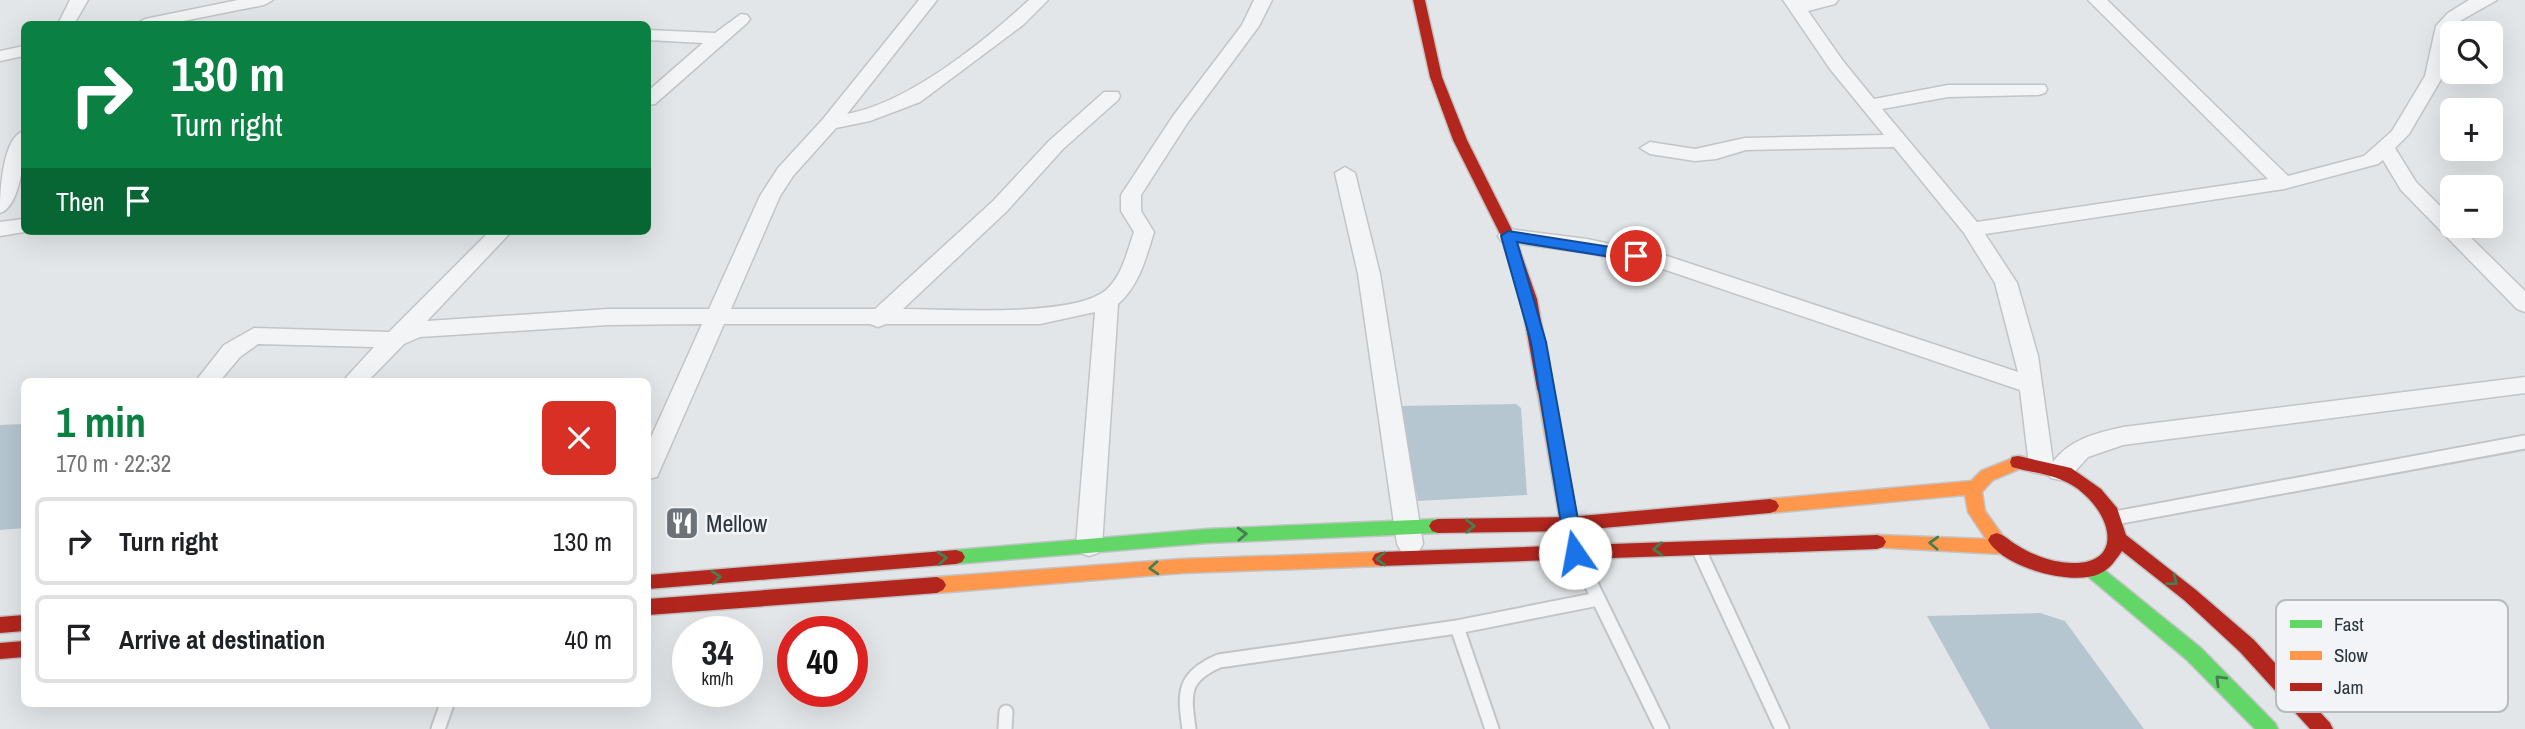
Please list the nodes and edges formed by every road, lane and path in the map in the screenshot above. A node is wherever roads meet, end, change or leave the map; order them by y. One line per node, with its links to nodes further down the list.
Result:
1 (79, 0): 15 (street)
2 (176, 0): 13 (street)
3 (264, 0): 13 (street)
4 (928, 0): 25 (street)
5 (1039, 0): 25 (street)
6 (1263, 0): 39 (street)
7 (1419, 0): 38 (main road)
8 (1829, 0): 12 (street)
9 (2097, 0): 32 (street)
10 (2479, 0): 11 (street); 29 (street)
11 (2488, 0)
12 (1795, 4): 24 (street)
13 (172, 19): 16 (street)
14 (741, 19): 18 (street)
15 (68, 21)
16 (161, 21)
17 (651, 35): 18 (street)
18 (719, 38): 23 (street)
19 (21, 52): 20 (street)
20 (0, 56)
21 (2038, 89): 24 (street)
22 (1111, 96): 42 (street)
23 (651, 97)
24 (1872, 105): 26 (street)
25 (830, 123): 41 (street)
26 (1900, 141): 28 (street); 36 (street)
27 (21, 145): 30 (street)
28 (1650, 148)
29 (2386, 149): 32 (street); 40 (street)
30 (13, 167): 33 (street)
31 (1345, 173): 54 (street)
32 (2284, 183): 36 (street)
33 (0, 206)
34 (21, 226): 35 (street)
35 (0, 229)
36 (1972, 229): 46 (street)
37 (498, 235): 43 (street)
38 (1508, 236): 46 (street); 53 (main road)
39 (1107, 302): 42 (street); 56 (street)
40 (2525, 304)
41 (717, 318): 42 (street); 43 (street); 49 (street)
42 (878, 318)
43 (392, 340): 44 (street); 45 (street)
44 (209, 378)
45 (357, 378)
46 (2031, 385): 50 (street)
47 (2525, 385): 50 (street)
48 (2525, 442): 52 (lane)
49 (651, 463)
50 (2051, 468): 51 (main road); 52 (main road)
51 (1972, 488): 53 (main road); 58 (main road)
52 (2115, 519): 55 (main road)
53 (1569, 524): 54 (main road, one-way to 53); 59 (main road)
54 (1407, 527): 56 (main road, one-way to 54); 60 (street)
55 (2119, 540): 61 (main road); 70 (main road, one-way to 70)
56 (1089, 545): 62 (main road, one-way to 56)
57 (1698, 547): 58 (main road, one-way to 57); 59 (main road, one-way to 59); 79 (lane)
58 (2002, 547): 61 (main road)
59 (1575, 553): 60 (main road); 63 (lane)
60 (1412, 557): 64 (main road, one-way to 64)
61 (2091, 569): 80 (main road, one-way to 61)
62 (651, 582)
63 (1598, 598): 67 (lane); 78 (lane)
64 (651, 607)
65 (21, 623): 66 (main road)
66 (0, 625)
67 (1457, 627): 76 (lane); 77 (lane)
68 (21, 649): 69 (main road)
69 (0, 651)
70 (2276, 678)
71 (446, 707): 74 (lane)
72 (1006, 712): 75 (lane)
73 (2307, 712): 81 (main road, one-way to 81)
74 (438, 729)
75 (1005, 729)
76 (1189, 729)
77 (1492, 729)
78 (1662, 729)
79 (1782, 729)
80 (2268, 729)
81 (2323, 729)

